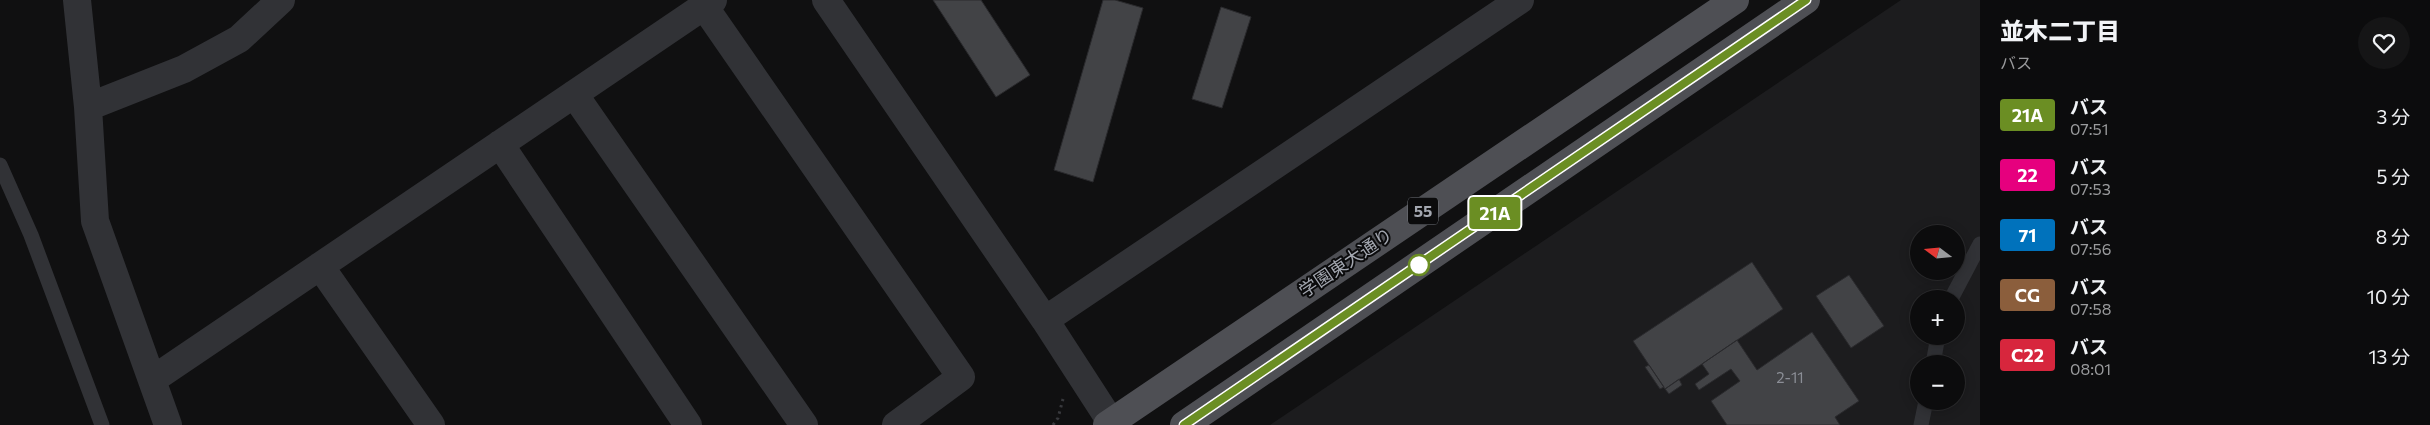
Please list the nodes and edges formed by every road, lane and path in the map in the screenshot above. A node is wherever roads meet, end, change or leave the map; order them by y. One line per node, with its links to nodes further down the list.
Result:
1 (76, 0): 9 (street)
2 (281, 0): 9 (street)
3 (826, 0): 15 (street)
4 (1520, 0): 15 (street)
5 (1735, 0): 19 (main road, 学園東大通り / 55)
6 (1806, 0): 27 (main road, 55)
7 (708, 3): 8 (street); 25 (street)
8 (574, 94): 10 (street); 24 (street)
9 (88, 107): 16 (street)
10 (500, 144): 13 (street); 23 (street)
11 (0, 165): 20 (lane)
12 (1980, 244): 14 (lane)
13 (320, 266): 16 (street); 22 (street)
14 (1956, 290)
15 (1044, 320): 19 (street)
16 (152, 380): 21 (street)
17 (1064, 396): 26 (path)
18 (1924, 410): 28 (lane)
19 (1110, 424)
20 (102, 425)
21 (168, 425)
22 (430, 425)
23 (688, 425)
24 (804, 425)
25 (896, 425)
26 (1053, 425)
27 (1184, 425)
28 (1921, 425)

